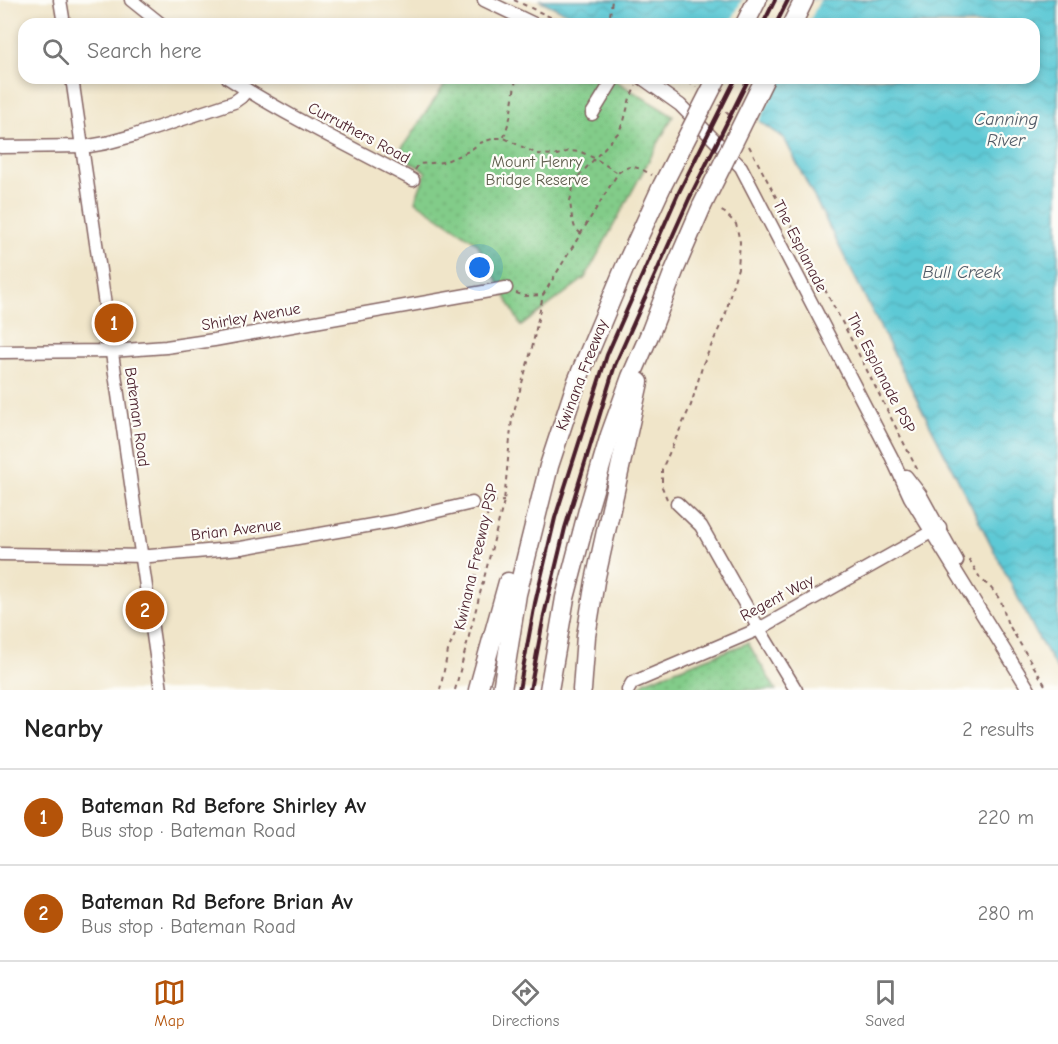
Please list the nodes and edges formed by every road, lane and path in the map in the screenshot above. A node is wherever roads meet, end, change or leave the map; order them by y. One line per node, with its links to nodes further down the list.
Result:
1 (60, 0): 8 (street)
2 (131, 0): 9 (street)
3 (484, 0): 10 (street)
4 (514, 0): 11 (path)
5 (612, 0): 12 (path)
6 (757, 0): 13 (highway)
7 (804, 0): 14 (highway)
8 (63, 18)
9 (154, 18)
10 (522, 18)
11 (552, 18)
12 (610, 18)
13 (748, 18)
14 (795, 18)
15 (73, 84): 31 (street, Bateman Road)
16 (238, 84): 25 (street, Curruthers Road)
17 (515, 84): 29 (path)
18 (610, 84): 27 (street)
19 (638, 84): 33 (path)
20 (650, 84): 48 (street, The Esplanade)
21 (692, 84): 24 (path)
22 (714, 84): 36 (highway, Kwinana Freeway, bridge)
23 (762, 84): 37 (highway, bridge)
24 (698, 87)
25 (247, 90): 31 (street); 35 (street, Curruthers Road)
26 (714, 100): 28 (path)
27 (592, 114)
28 (735, 122)
29 (504, 138): 33 (path); 35 (path)
30 (745, 140): 44 (path, The Esplanade PSP)
31 (82, 146): 32 (street); 42 (street, Bateman Road)
32 (0, 147)
33 (596, 159): 34 (path); 38 (path)
34 (618, 173): 36 (path); 38 (path, Kwinana Freeway PSP)
35 (413, 180)
36 (659, 187): 56 (highway); 57 (highway, Kwinana Freeway)
37 (708, 206): 41 (highway); 47 (path)
38 (581, 235): 40 (path, Kwinana Freeway PSP)
39 (506, 288): 40 (path); 42 (street, Shirley Avenue)
40 (543, 295): 45 (path, Kwinana Freeway PSP)
41 (651, 331): 58 (highway); 59 (highway)
42 (111, 351): 43 (street, Shirley Avenue); 51 (street, Bateman Road)
43 (0, 352)
44 (917, 470)
45 (504, 501): 46 (path); 55 (path, Kwinana Freeway PSP)
46 (472, 502): 51 (street, Brian Avenue); 54 (path)
47 (677, 503): 52 (street)
48 (936, 530): 52 (street, Regent Way); 62 (street, The Esplanade)
49 (965, 551): 63 (path)
50 (0, 554): 51 (street, Brian Avenue)
51 (142, 556): 53 (street, Bateman Road)
52 (759, 629): 60 (street, Regent Way); 61 (street)
53 (161, 690)
54 (440, 690)
55 (455, 690)
56 (478, 690)
57 (502, 690)
58 (549, 690)
59 (582, 690)
60 (628, 690)
61 (796, 690)
62 (1029, 690)
63 (1048, 690)

